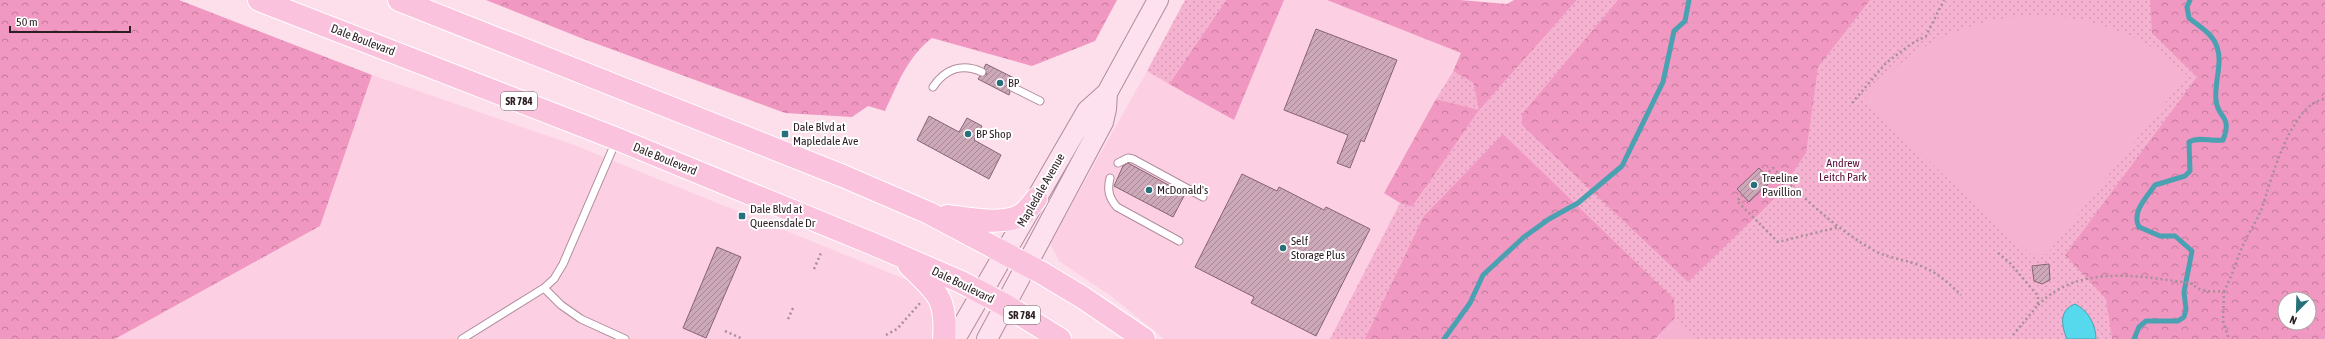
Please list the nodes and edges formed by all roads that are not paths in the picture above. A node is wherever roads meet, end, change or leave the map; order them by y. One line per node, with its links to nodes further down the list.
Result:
1 (259, 0): 9 (main road, Dale Boulevard / SR 784)
2 (399, 0): 14 (main road)
3 (1158, 0): 7 (street, Mapledale Avenue)
4 (982, 72): 5 (lane)
5 (933, 87)
6 (1012, 87): 8 (lane)
7 (1107, 93): 13 (street, Mapledale Avenue); 18 (street, Mapledale Avenue)
8 (1040, 101)
9 (617, 139): 17 (main road, Dale Boulevard / SR 784); 19 (lane)
10 (1118, 163): 12 (lane)
11 (1110, 178): 15 (lane)
12 (1203, 198)
13 (1036, 199): 14 (main road); 16 (street, Mapledale Avenue)
14 (929, 213): 16 (main road)
15 (1179, 241)
16 (1006, 252): 18 (main road); 20 (street, Mapledale Avenue)
17 (900, 255): 20 (main road, Dale Boulevard / SR 784); 24 (main road)
18 (1027, 264): 21 (street, Mapledale Avenue); 28 (main road)
19 (544, 288): 22 (lane); 23 (lane)
20 (982, 293): 21 (main road, Dale Boulevard / SR 784); 25 (street, Mapledale Avenue)
21 (1005, 305): 26 (street, Mapledale Avenue); 27 (main road, Dale Boulevard / SR 784)
22 (462, 339)
23 (625, 339)
24 (944, 339)
25 (955, 339)
26 (987, 339)
27 (1060, 339)
28 (1144, 339)

